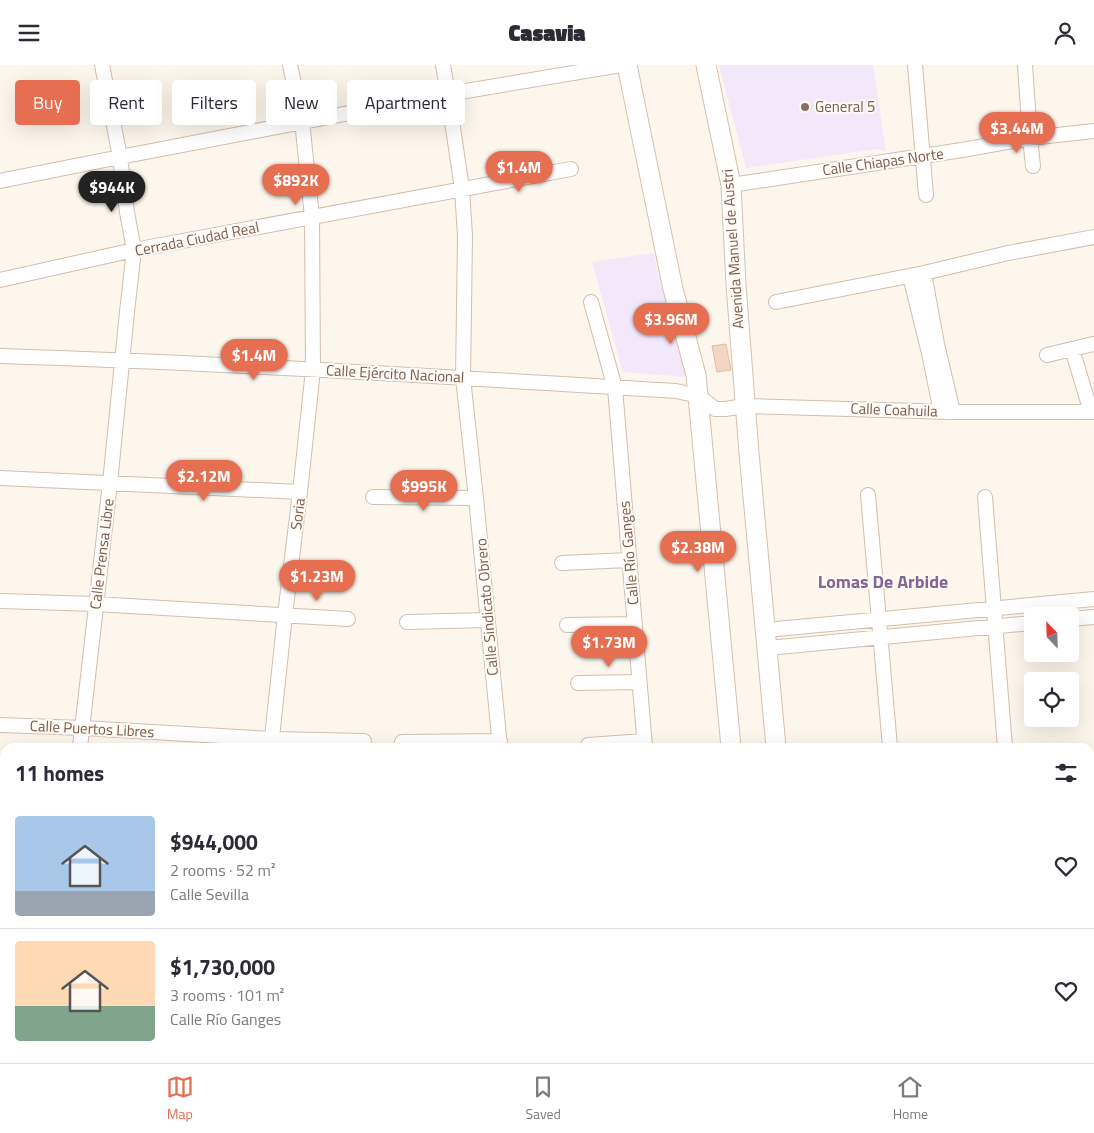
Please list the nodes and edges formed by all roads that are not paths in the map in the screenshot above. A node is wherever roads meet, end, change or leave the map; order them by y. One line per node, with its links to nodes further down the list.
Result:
1 (102, 65): 18 (street, Calle Prensa Libre)
2 (290, 65): 9 (street, Soria)
3 (443, 65): 10 (street, Calle Sindicato Obrero)
4 (621, 65): 11 (street)
5 (627, 65): 41 (main road)
6 (706, 65): 22 (main road, Avenida Manuel de Austri)
7 (915, 65): 17 (street)
8 (1025, 65): 16 (street)
9 (293, 80)
10 (446, 80)
11 (465, 91)
12 (282, 125): 18 (street)
13 (302, 125): 25 (street, Soria)
14 (453, 125): 23 (street, Calle Sindicato Obrero)
15 (1094, 131): 16 (street, Calle Chiapas Norte)
16 (1030, 138): 17 (street, Calle Chiapas Norte); 19 (street)
17 (923, 156): 22 (street, Calle Chiapas Norte); 24 (street)
18 (120, 157): 21 (street); 27 (street, Calle Prensa Libre)
19 (1033, 166)
20 (571, 169): 23 (street, Cerrada Ciudad Real)
21 (0, 181)
22 (731, 185): 42 (main road, Avenida Manuel de Austri)
23 (462, 189): 25 (street, Cerrada Ciudad Real); 39 (street, Calle Sindicato Obrero)
24 (926, 195)
25 (312, 217): 27 (street, Cerrada Ciudad Real); 38 (street, Soria)
26 (1094, 237): 28 (street)
27 (134, 250): 30 (street, Cerrada Ciudad Real); 37 (street, Calle Prensa Libre)
28 (924, 273): 29 (street); 43 (street)
29 (910, 275): 32 (street); 43 (street)
30 (0, 280)
31 (591, 302): 40 (street, Calle Río Ganges)
32 (776, 302)
33 (1094, 344): 34 (street)
34 (1072, 349): 35 (street); 44 (street)
35 (1047, 355)
36 (0, 356): 37 (street, Calle Ejército Nacional)
37 (122, 360): 38 (street, Calle Ejército Nacional); 46 (street, Calle Prensa Libre)
38 (313, 369): 39 (street, Calle Ejército Nacional); 47 (street, Soria)
39 (463, 378): 40 (street, Calle Ejército Nacional); 50 (street, Calle Sindicato Obrero)
40 (615, 388): 41 (street, Calle Ejército Nacional); 52 (street, Calle Río Ganges)
41 (699, 396): 42 (street, Calle Coahuila); 82 (main road)
42 (745, 406): 43 (street, Calle Coahuila); 70 (main road, Avenida Manuel de Austri)
43 (947, 412): 44 (street, Calle Coahuila)
44 (1093, 412)
45 (0, 478): 46 (street)
46 (110, 483): 47 (street); 56 (street, Calle Prensa Libre)
47 (300, 492): 58 (street, Soria)
48 (868, 495): 62 (street)
49 (372, 497): 50 (street)
50 (476, 497): 63 (street, Calle Sindicato Obrero)
51 (985, 497): 57 (street)
52 (629, 560): 53 (street); 65 (street, Calle Río Ganges)
53 (562, 563)
54 (1094, 599): 57 (street)
55 (0, 601): 56 (street)
56 (96, 604): 58 (street); 74 (street, Calle Prensa Libre)
57 (994, 608): 62 (street); 68 (street)
58 (285, 615): 61 (street); 78 (street, Soria)
59 (1094, 617): 60 (street)
60 (1079, 618)
61 (348, 619)
62 (879, 619): 69 (street); 70 (street)
63 (488, 620): 64 (street); 80 (street, Calle Sindicato Obrero)
64 (407, 622)
65 (634, 624): 67 (street); 71 (street, Calle Río Ganges)
66 (1024, 624): 68 (street)
67 (567, 625)
68 (995, 627): 69 (street); 85 (street)
69 (880, 637): 70 (street); 84 (street)
70 (767, 639): 83 (main road, Avenida Manuel de Austri)
71 (639, 682): 72 (street); 81 (street, Calle Río Ganges)
72 (578, 683)
73 (0, 725): 74 (street, Calle Puertos Libres)
74 (83, 728): 77 (street, Calle Prensa Libre); 78 (street, Calle Puertos Libres)
75 (364, 741): 78 (street, Calle Puertos Libres)
76 (402, 742): 79 (street)
77 (81, 743)
78 (272, 743)
79 (451, 743)
80 (500, 743)
81 (644, 743)
82 (731, 743)
83 (776, 743)
84 (890, 743)
85 (1005, 743)

